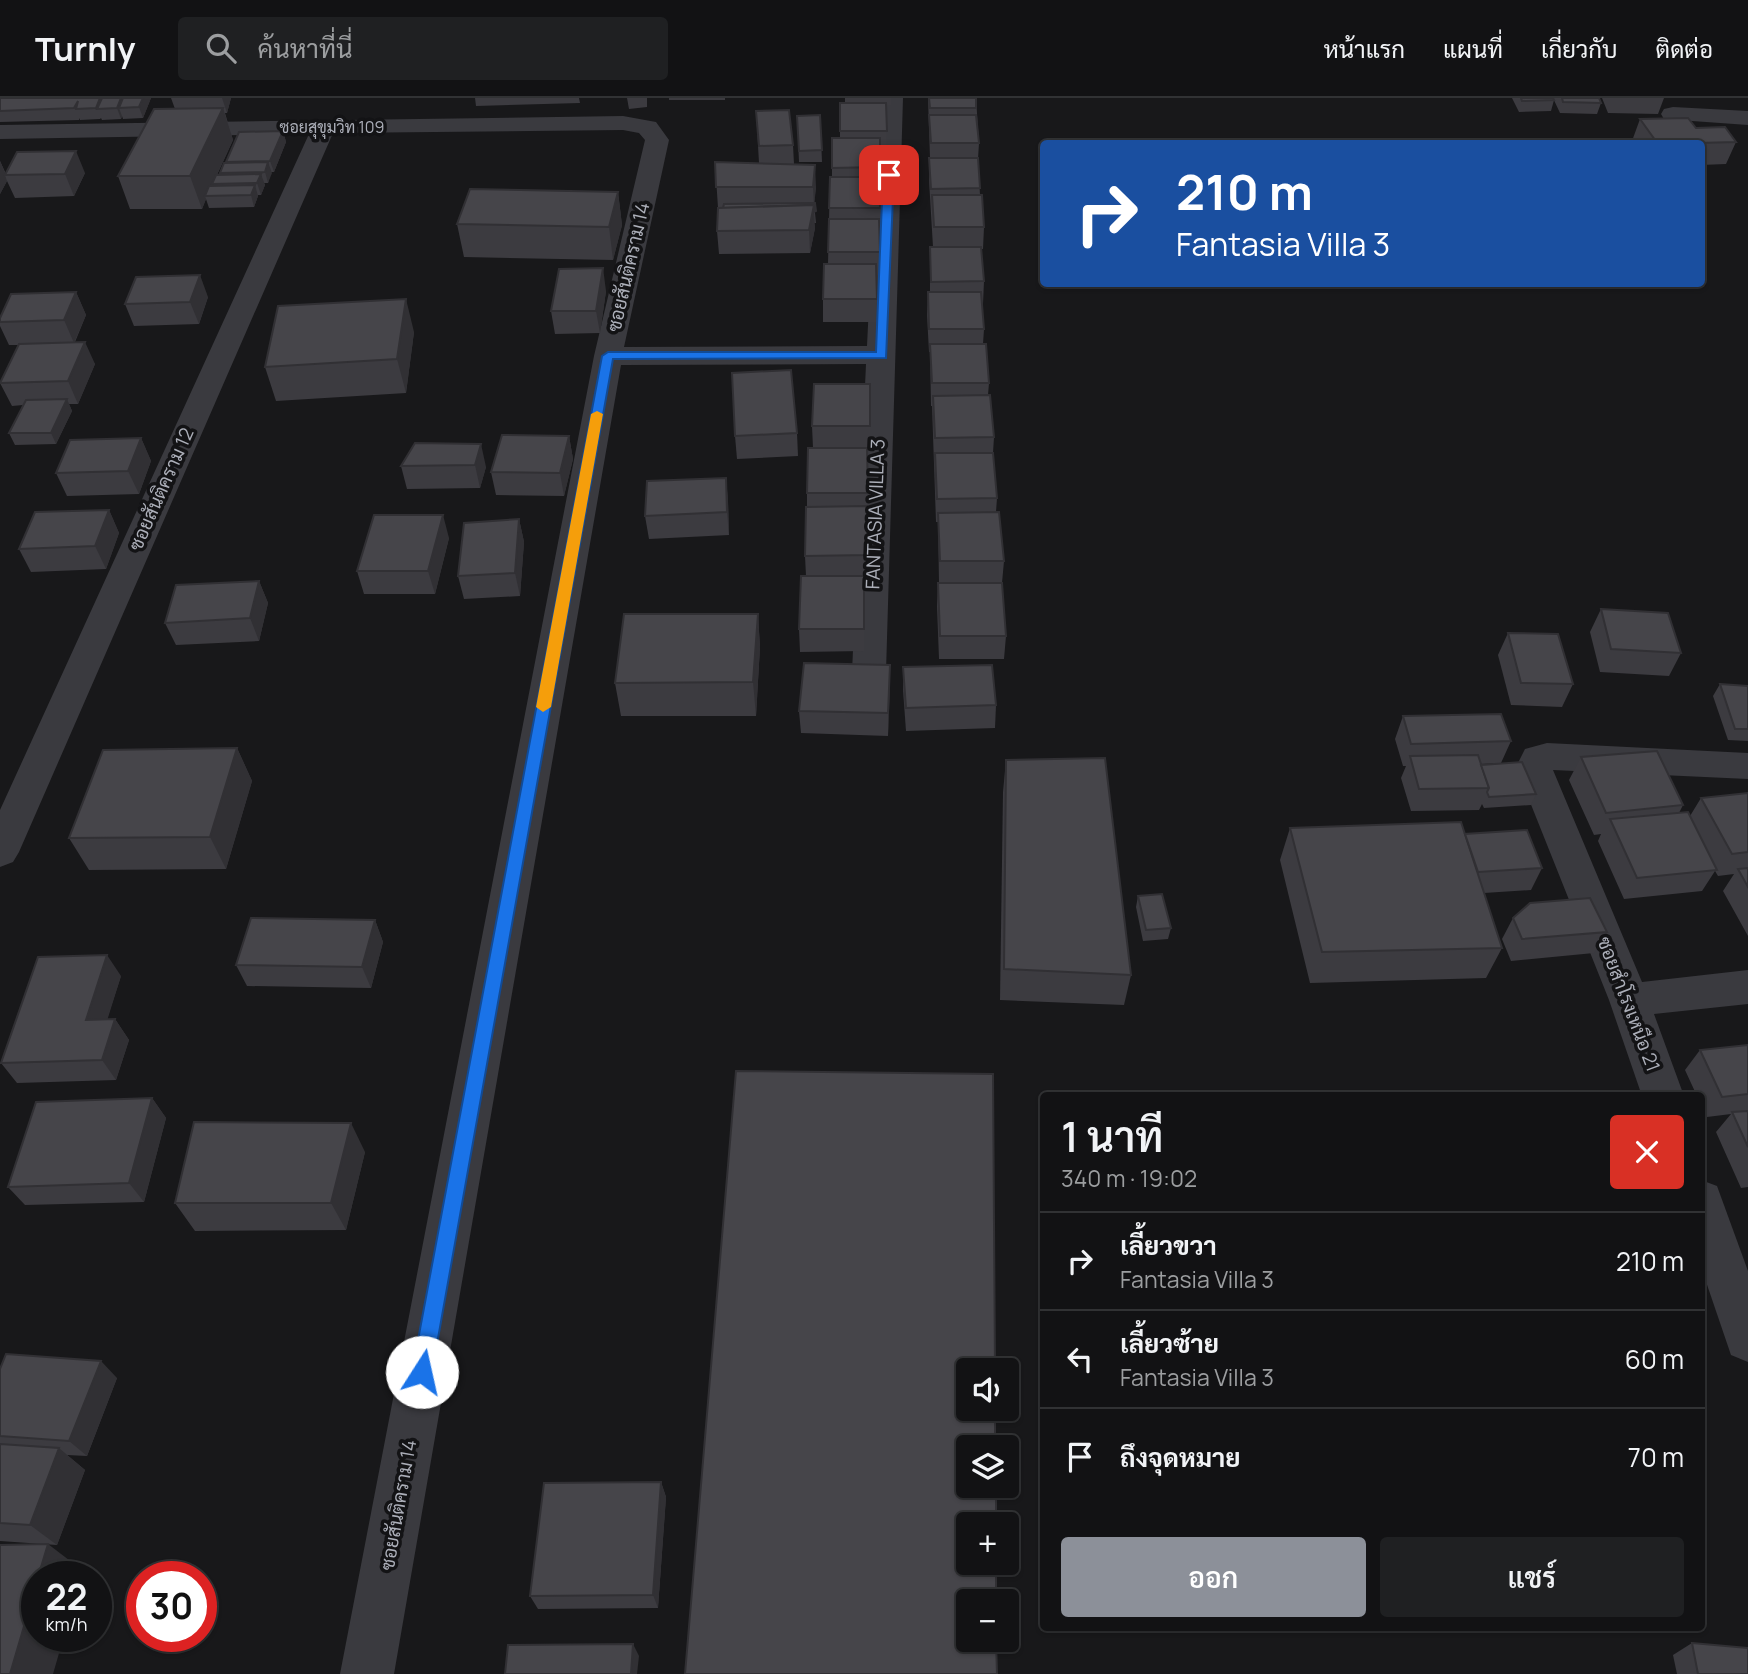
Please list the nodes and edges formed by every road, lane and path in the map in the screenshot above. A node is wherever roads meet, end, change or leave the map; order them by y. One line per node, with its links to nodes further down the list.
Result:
1 (436, 98): 6 (street)
2 (891, 98): 9 (street, FANTASIA VILLA 3)
3 (1673, 114): 4 (street)
4 (1748, 118)
5 (324, 127): 6 (street, ซอยสุขุมวิท 109); 7 (street, ซอยสุขุมวิท 109); 13 (street, ซอยสันติคราม 12)
6 (433, 127): 8 (street, ซอยสุขุมวิท 109)
7 (0, 132)
8 (657, 140): 10 (street, ซอยสันติคราม 14)
9 (882, 355): 10 (street); 11 (street, FANTASIA VILLA 3)
10 (608, 356): 20 (street, ซอยสันติคราม 14)
11 (869, 672)
12 (1748, 765): 15 (street, ซอยสำโรงเหนือ 21)
13 (0, 852)
14 (1748, 987): 15 (street)
15 (1629, 1000): 16 (street, ซอยสำโรงเหนือ 21)
16 (1662, 1092)
17 (1705, 1206): 18 (street)
18 (1734, 1249): 19 (street)
19 (1748, 1339)
20 (367, 1674)

